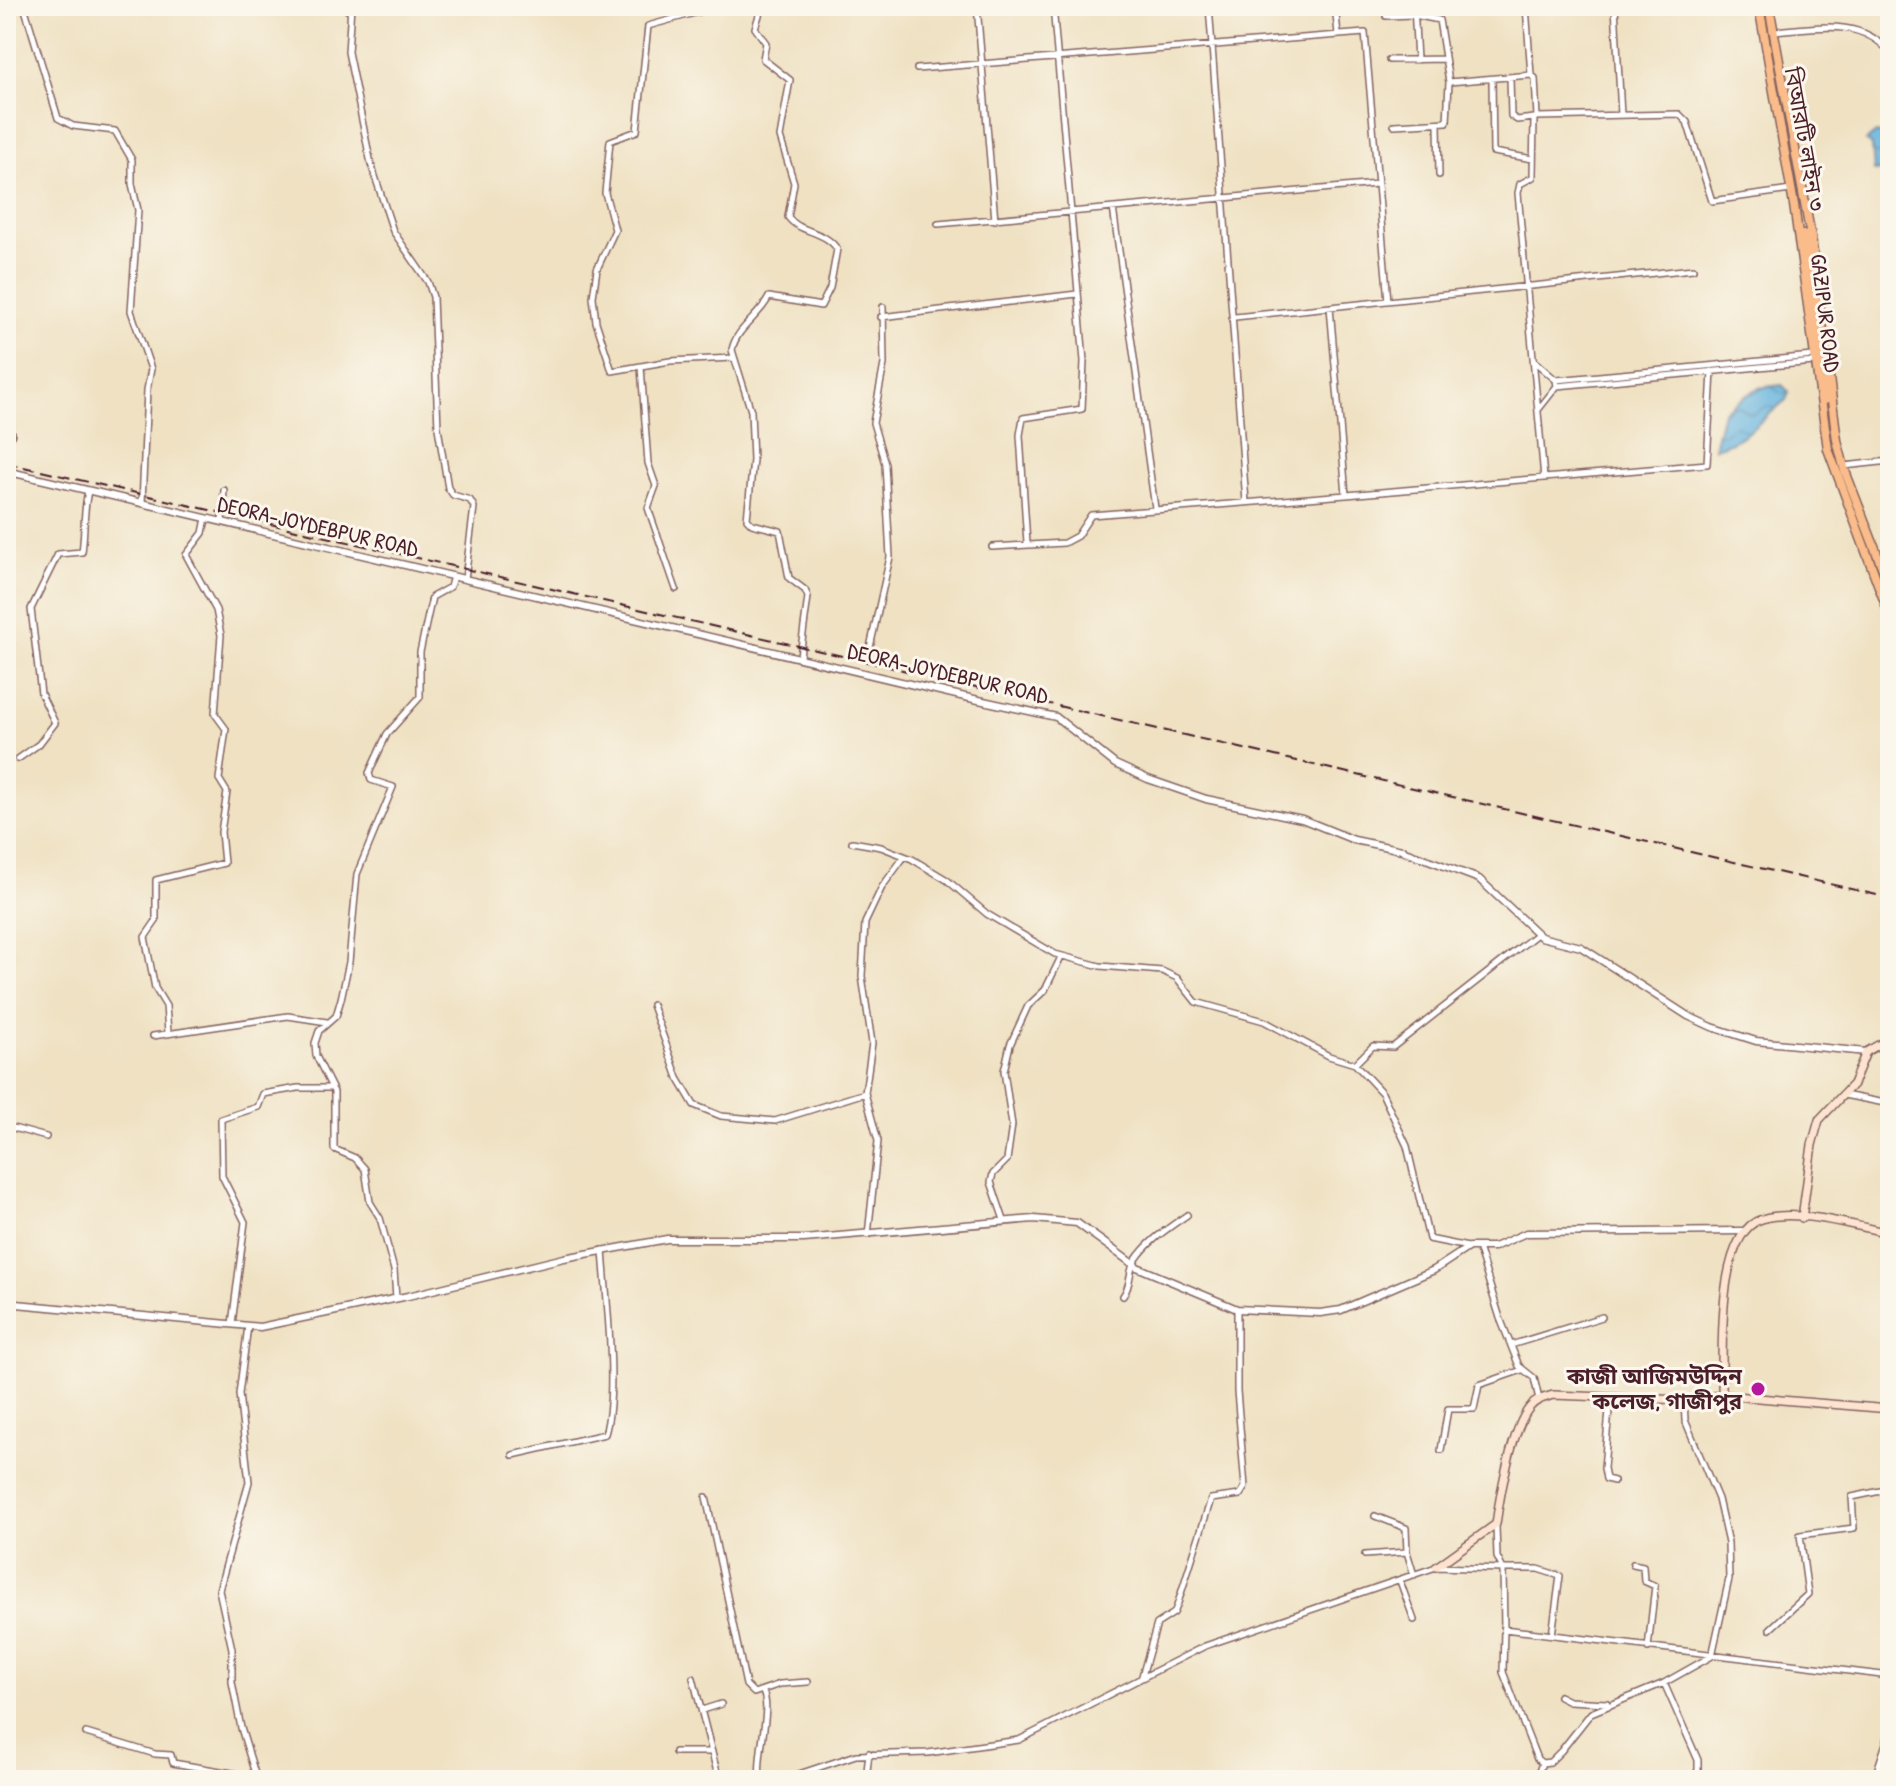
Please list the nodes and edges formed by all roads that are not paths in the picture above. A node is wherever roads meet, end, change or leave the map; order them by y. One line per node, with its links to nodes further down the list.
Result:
1 (24, 6): 68 (street)
2 (342, 6): 13 (street)
3 (709, 6): 54 (street)
4 (762, 6): 51 (street)
5 (977, 6): 24 (street)
6 (1053, 6): 20 (street)
7 (1209, 6): 18 (street)
8 (1335, 6): 17 (street)
9 (1414, 6): 14 (street)
10 (1526, 6): 26 (street)
11 (1615, 6): 30 (street)
12 (1764, 6): 16 (main road, GAZIPUR ROAD); 37 (main road, GAZIPUR ROAD); 78 (main road, বিআরটি লাইন ৩)
13 (351, 9): 75 (street)
14 (1414, 15): 15 (street); 21 (street); 23 (street)
15 (1386, 16)
16 (1774, 31): 19 (street); 61 (main road, GAZIPUR ROAD)
17 (1338, 34): 18 (street); 36 (street)
18 (1212, 44): 20 (street); 38 (street)
19 (1890, 52)
20 (1057, 57): 24 (street); 40 (street)
21 (1445, 59): 23 (street); 29 (street)
22 (1389, 60): 23 (street)
23 (1417, 60)
24 (982, 64): 25 (street); 41 (street)
25 (917, 69)
26 (1531, 75): 27 (street); 31 (street)
27 (1510, 77): 28 (street); 31 (street)
28 (1492, 78): 29 (street); 34 (street)
29 (1449, 82): 32 (street)
30 (1621, 115): 31 (street); 37 (street)
31 (1536, 117): 34 (street)
32 (1438, 124): 33 (street); 35 (street)
33 (1394, 125)
34 (1533, 159): 44 (street)
35 (1439, 175)
36 (1377, 184): 38 (street); 46 (street)
37 (1792, 190): 52 (main road, GAZIPUR ROAD)
38 (1225, 197): 39 (street); 50 (street)
39 (1113, 208): 40 (street); 69 (street)
40 (1071, 212): 41 (street); 45 (street)
41 (995, 220): 42 (street)
42 (938, 224)
43 (1693, 269): 44 (street)
44 (1526, 289): 46 (street); 53 (street)
45 (1077, 294): 49 (street); 72 (street)
46 (1388, 301): 48 (street)
47 (883, 307): 49 (street)
48 (1330, 307): 50 (street); 66 (street)
49 (881, 317): 80 (street)
50 (1235, 317): 67 (street)
51 (733, 358): 54 (street); 81 (street)
52 (1814, 359): 55 (street); 56 (street); 79 (main road, GAZIPUR ROAD)
53 (1533, 361): 56 (street); 57 (street)
54 (641, 367): 77 (street)
55 (1712, 371): 56 (street); 63 (street)
56 (1556, 383): 57 (street)
57 (1537, 411): 63 (street)
58 (12, 433): 59 (street)
59 (6, 455)
60 (1890, 461): 61 (street)
61 (1844, 466): 76 (main road, GAZIPUR ROAD)
62 (6, 471): 65 (street, DEORA-JOYDEBPUR ROAD)
63 (1544, 478): 66 (street)
64 (224, 490): 71 (street)
65 (88, 491): 68 (street, DEORA-JOYDEBPUR ROAD); 82 (street)
66 (1346, 495): 67 (street)
67 (1246, 502): 69 (street)
68 (142, 503): 70 (street, DEORA-JOYDEBPUR ROAD)
69 (1155, 508): 72 (street)
70 (206, 518): 71 (street, DEORA-JOYDEBPUR ROAD); 89 (street)
71 (222, 522): 74 (street, DEORA-JOYDEBPUR ROAD)
72 (1027, 543): 73 (street)
73 (992, 547)
74 (453, 576): 75 (street, DEORA-JOYDEBPUR ROAD); 88 (street)
75 (465, 579): 81 (street, DEORA-JOYDEBPUR ROAD)
76 (1890, 587)
77 (676, 589)
78 (1890, 602)
79 (1890, 616)
80 (869, 652)
81 (800, 656): 85 (street, DEORA-JOYDEBPUR ROAD)
82 (18, 759)
83 (852, 842): 84 (street)
84 (904, 857): 86 (street); 95 (street)
85 (1537, 934): 92 (street, DEORA-JOYDEBPUR ROAD); 93 (street)
86 (1061, 957): 93 (street); 102 (street)
87 (652, 1005): 95 (street)
88 (327, 1022): 89 (street); 94 (street)
89 (168, 1032): 90 (street)
90 (153, 1036)
91 (1890, 1038): 92 (main road)
92 (1866, 1052): 96 (main road)
93 (1355, 1064): 107 (street)
94 (332, 1088): 111 (street); 115 (street)
95 (865, 1093): 105 (street)
96 (1844, 1095): 97 (street); 101 (main road)
97 (1890, 1104)
98 (6, 1126): 99 (street)
99 (46, 1137)
100 (1187, 1215): 109 (street)
101 (1802, 1218): 103 (main road); 104 (main road)
102 (1004, 1220): 105 (street); 109 (street)
103 (1742, 1231): 106 (street); 119 (main road)
104 (1890, 1233)
105 (868, 1235): 108 (street)
106 (1478, 1246): 107 (street); 117 (street)
107 (1469, 1247): 113 (street)
108 (603, 1250): 111 (street); 125 (street)
109 (1133, 1263): 110 (street); 113 (street)
110 (1123, 1296)
111 (396, 1298): 116 (street)
112 (6, 1303): 115 (street)
113 (1237, 1309): 144 (street)
114 (1602, 1317): 117 (street)
115 (232, 1324): 116 (street)
116 (248, 1326): 160 (street)
117 (1511, 1345): 118 (street)
118 (1522, 1370): 120 (street); 124 (street)
119 (1722, 1395): 122 (main road); 123 (main road)
120 (1539, 1399): 121 (main road); 130 (main road)
121 (1610, 1399): 122 (main road); 127 (street)
122 (1684, 1400): 143 (street)
123 (1890, 1409)
124 (1441, 1450)
125 (513, 1455)
126 (1890, 1458): 140 (street)
127 (1614, 1481)
128 (706, 1497): 149 (street)
129 (1375, 1516): 131 (street)
130 (1496, 1524): 134 (main road); 135 (street)
131 (1407, 1552): 132 (street); 136 (street)
132 (1365, 1555)
133 (1633, 1564): 142 (street)
134 (1436, 1567): 135 (street); 136 (street)
135 (1503, 1569): 139 (street); 141 (street)
136 (1414, 1575): 137 (street)
137 (1400, 1581): 138 (street); 144 (street)
138 (1414, 1620)
139 (1504, 1629): 141 (street); 159 (street)
140 (1770, 1629)
141 (1552, 1635): 142 (street)
142 (1648, 1648): 143 (street)
143 (1712, 1656): 145 (street); 148 (street)
144 (1142, 1676): 158 (street)
145 (1890, 1676)
146 (693, 1678): 153 (street)
147 (808, 1682): 149 (street)
148 (1664, 1683): 151 (street); 167 (street)
149 (763, 1692): 163 (street)
150 (1559, 1696): 151 (street)
151 (1608, 1703): 159 (street)
152 (721, 1704): 153 (street)
153 (702, 1710): 157 (street)
154 (1890, 1731): 168 (street)
155 (86, 1733): 160 (street)
156 (675, 1752): 157 (street)
157 (712, 1752): 162 (street)
158 (869, 1753): 164 (street); 165 (street)
159 (1542, 1763): 166 (street)
160 (256, 1777): 161 (street)
161 (309, 1780)
162 (719, 1780)
163 (760, 1780)
164 (781, 1780)
165 (866, 1780)
166 (1536, 1780)
167 (1692, 1780)
168 (1874, 1780)

